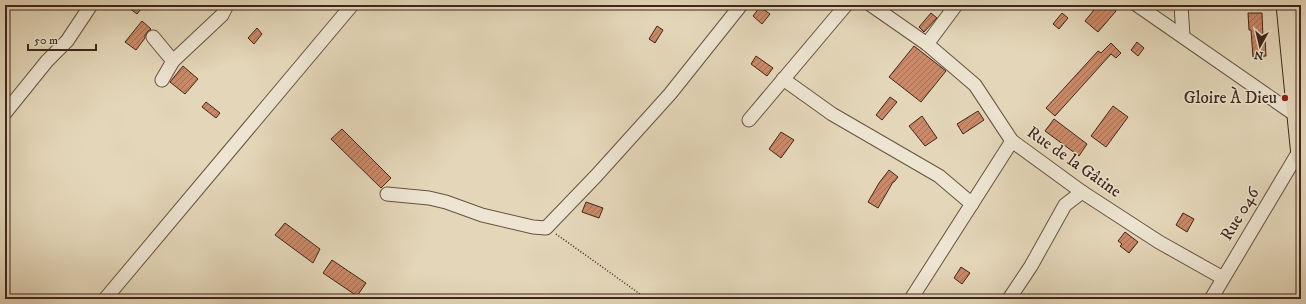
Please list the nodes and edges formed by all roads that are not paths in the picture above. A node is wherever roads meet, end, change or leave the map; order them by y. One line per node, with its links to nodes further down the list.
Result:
1 (91, 5): 17 (street)
2 (227, 5): 14 (street)
3 (352, 5): 26 (street)
4 (741, 5): 23 (street)
5 (846, 5): 15 (street)
6 (871, 5): 13 (street, Rue de la Gâtine)
7 (956, 5): 13 (street)
8 (1137, 5): 11 (street)
9 (1180, 5): 11 (street)
10 (1286, 5): 18 (highway)
11 (1183, 36): 18 (street)
12 (153, 37): 14 (street)
13 (927, 44): 20 (street, Rue de la Gâtine)
14 (173, 61): 16 (street)
15 (783, 79): 19 (street); 24 (street)
16 (162, 80)
17 (5, 113)
18 (1297, 116): 21 (highway)
19 (749, 120)
20 (1012, 141): 22 (street, Rue de la Gâtine); 24 (street)
21 (1301, 151): 25 (street, Rue 046)
22 (1082, 192): 25 (street, Rue de la Gâtine); 28 (street)
23 (387, 194)
24 (972, 204): 27 (street)
25 (1223, 278): 29 (street, Rue 046)
26 (105, 299)
27 (911, 299)
28 (1009, 299)
29 (1211, 299)

